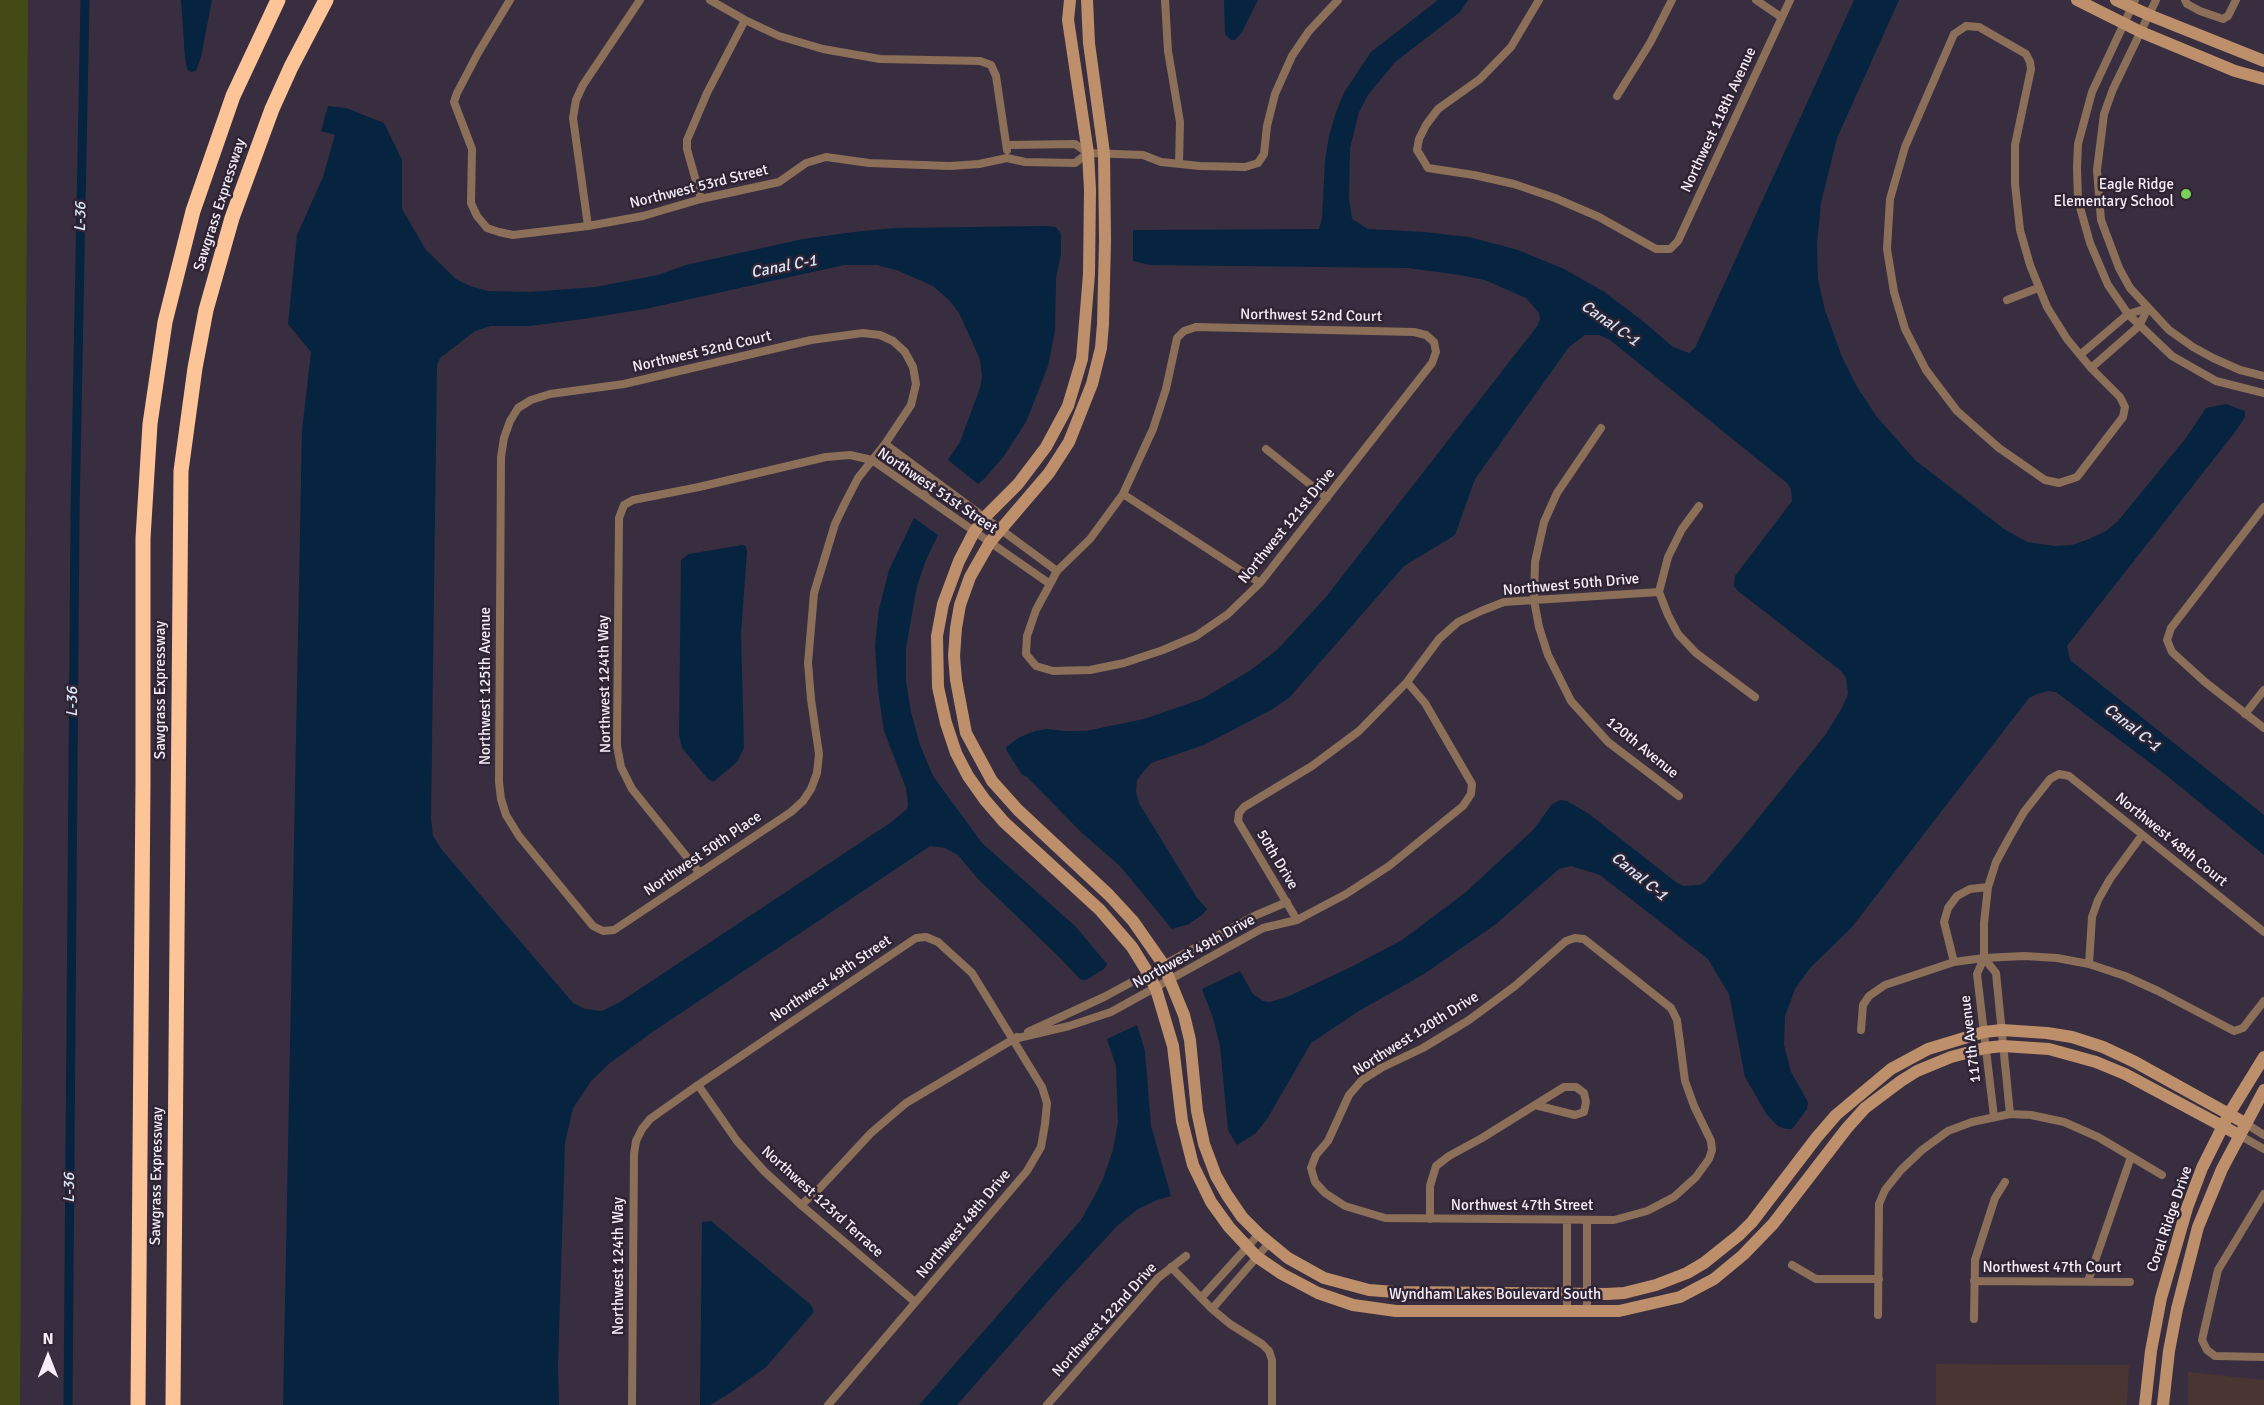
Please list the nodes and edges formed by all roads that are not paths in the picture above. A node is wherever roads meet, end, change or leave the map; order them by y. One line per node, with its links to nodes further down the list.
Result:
1 (278, 0): 141 (highway, Sawgrass Expressway)
2 (326, 0): 142 (highway, Sawgrass Expressway)
3 (510, 0): 34 (street, Northwest 53rd Street)
4 (640, 0): 34 (street)
5 (710, 0): 22 (street)
6 (1070, 0): 29 (street, Wyndham Lakes Boulevard South)
7 (1087, 0): 30 (street, Wyndham Lakes Boulevard South)
8 (1165, 0): 32 (street)
9 (1338, 0): 32 (street, Northwest 53rd Street)
10 (1539, 0): 21 (street, Northwest 118th Avenue)
11 (1672, 0): 27 (street)
12 (1756, 0): 21 (street)
13 (1790, 0): 21 (street, Northwest 118th Avenue)
14 (2077, 0): 23 (street)
15 (2116, 0): 19 (street)
16 (2156, 0): 20 (street)
17 (2185, 0): 18 (street)
18 (2236, 0)
19 (2133, 4): 20 (street); 23 (street)
20 (2149, 15): 24 (street); 25 (street)
21 (1781, 17)
22 (745, 21): 28 (street); 33 (street)
23 (2122, 24): 24 (street); 38 (street)
24 (2141, 32): 26 (street); 37 (street)
25 (2264, 61)
26 (2264, 79)
27 (1617, 96)
28 (1008, 146): 29 (street, Northwest 53rd Street); 31 (street)
29 (1088, 153): 30 (street, Northwest 53rd Street); 31 (street, Northwest 53rd Street); 59 (street, Wyndham Lakes Boulevard South)
30 (1104, 153): 32 (street, Northwest 53rd Street); 60 (street, Wyndham Lakes Boulevard South)
31 (1006, 158): 33 (street, Northwest 53rd Street)
32 (1179, 163)
33 (701, 200): 34 (street, Northwest 53rd Street)
34 (588, 226)
35 (2038, 288): 36 (street); 42 (street); 44 (street)
36 (2007, 300)
37 (2148, 308): 38 (street); 39 (street); 45 (street)
38 (2128, 314): 39 (street); 41 (street)
39 (2139, 326): 43 (street); 46 (street)
40 (1434, 342): 53 (street, Northwest 52nd Court); 55 (street, Northwest 121st Drive)
41 (2094, 344): 42 (street); 43 (street)
42 (2080, 355): 44 (street)
43 (2104, 357): 44 (street)
44 (2091, 368)
45 (2264, 376)
46 (2264, 393)
47 (518, 408): 49 (street, Northwest 52nd Court); 81 (street, Northwest 125th Avenue)
48 (1601, 428): 67 (street, 120th Avenue)
49 (885, 444): 51 (street); 52 (street, Northwest 51st Street)
50 (1266, 449): 55 (street)
51 (873, 460): 54 (street, Northwest 51st Street); 56 (street, Northwest 51st Street); 77 (street, Northwest 50th Place)
52 (934, 480): 54 (street); 59 (street, Northwest 51st Street)
53 (1123, 494): 63 (street); 64 (street)
54 (924, 496): 61 (street, Northwest 51st Street)
55 (1327, 498): 64 (street, Northwest 121st Drive)
56 (624, 505): 77 (street, Northwest 124th Way)
57 (1699, 507): 66 (street)
58 (2264, 507): 71 (street)
59 (986, 516): 60 (street, Northwest 51st Street); 61 (street, Wyndham Lakes Boulevard South)
60 (1000, 528): 62 (street, Wyndham Lakes Boulevard South); 63 (street, Northwest 51st Street)
61 (974, 532): 62 (street, Northwest 51st Street); 87 (street, Wyndham Lakes Boulevard South)
62 (990, 542): 65 (street, Northwest 51st Street); 85 (street, Wyndham Lakes Boulevard South)
63 (1057, 571): 65 (street)
64 (1260, 583): 65 (street, Northwest 121st Drive)
65 (1050, 585)
66 (1659, 592): 67 (street, Northwest 50th Drive); 70 (street)
67 (1534, 600): 68 (street, Northwest 50th Drive); 74 (street, 120th Avenue)
68 (1407, 682): 75 (street, Northwest 50th Drive); 80 (street, Northwest 49th Drive)
69 (2264, 690): 71 (street)
70 (1755, 697)
71 (2245, 714): 72 (street)
72 (2264, 728)
73 (2060, 774): 76 (street, Northwest 48th Court); 78 (street, 117th Avenue)
74 (1679, 796)
75 (1239, 813): 79 (street, 50th Drive)
76 (2142, 835): 82 (street, Northwest 48th Court); 86 (street)
77 (699, 872): 81 (street, Northwest 50th Place)
78 (1988, 887): 83 (street, 117th Avenue); 84 (street)
79 (1287, 902): 80 (street, 50th Drive); 85 (street, Northwest 49th Drive)
80 (1297, 920): 88 (street, Northwest 49th Drive)
81 (603, 931)
82 (2264, 932)
83 (1984, 958): 84 (street); 86 (street); 92 (street, 117th Avenue); 93 (street, 117th Avenue)
84 (1954, 962): 91 (street)
85 (1163, 964): 87 (street, Northwest 49th Drive); 88 (street, Wyndham Lakes Boulevard South)
86 (2089, 964): 90 (street)
87 (1148, 973): 89 (street, Wyndham Lakes Boulevard South); 94 (street, Northwest 49th Drive)
88 (1170, 981): 89 (street, Northwest 49th Drive); 120 (street, Wyndham Lakes Boulevard South)
89 (1156, 989): 94 (street, Northwest 49th Drive); 122 (street, Wyndham Lakes Boulevard South)
90 (2264, 1001)
91 (1861, 1030)
92 (2001, 1030): 93 (street, Wyndham Lakes Boulevard South); 95 (street, 117th Avenue); 102 (street, Wyndham Lakes Boulevard South)
93 (1984, 1032): 96 (street, 117th Avenue); 132 (street, Wyndham Lakes Boulevard South)
94 (1014, 1039): 98 (street, Northwest 49th Street); 116 (street, Northwest 49th Drive); 134 (street, Northwest 48th Drive)
95 (2003, 1046): 96 (street, Wyndham Lakes Boulevard South); 101 (street, 117th Avenue); 105 (street, Wyndham Lakes Boulevard South)
96 (1985, 1048): 103 (street, 117th Avenue); 137 (street, Wyndham Lakes Boulevard South)
97 (2264, 1057): 102 (street, Coral Ridge Drive)
98 (698, 1085): 106 (street, Northwest 49th Street); 116 (street, Northwest 123rd Terrace)
99 (2264, 1090): 104 (street, Coral Ridge Drive)
100 (1536, 1105): 100 (street); 117 (street)
101 (2010, 1114): 103 (street); 111 (street)
102 (2229, 1114): 104 (street, Wyndham Lakes Boulevard South); 105 (street, Coral Ridge Drive)
103 (1994, 1118): 127 (street)
104 (2245, 1123): 107 (street, Coral Ridge Drive); 108 (street)
105 (2222, 1126): 107 (street, Wyndham Lakes Boulevard South); 147 (street, Coral Ridge Drive)
106 (642, 1129): 143 (street, Northwest 124th Way)
107 (2238, 1135): 109 (street); 148 (street, Coral Ridge Drive)
108 (2264, 1135)
109 (2264, 1149)
110 (1712, 1150): 113 (street, Northwest 120th Drive); 119 (street, Northwest 47th Street)
111 (2131, 1157): 112 (street); 129 (street)
112 (2162, 1175)
113 (1315, 1182): 117 (street, Northwest 47th Street)
114 (2005, 1182): 128 (street)
115 (2264, 1194): 140 (street)
116 (801, 1205): 134 (street, Northwest 123rd Terrace)
117 (1430, 1219): 118 (street, Northwest 47th Street)
118 (1567, 1220): 119 (street, Northwest 47th Street); 131 (street)
119 (1587, 1221): 132 (street)
120 (1259, 1234): 121 (street, Wyndham Lakes Boulevard South); 122 (street)
121 (1269, 1243): 124 (street); 131 (street, Wyndham Lakes Boulevard South)
122 (1246, 1246): 124 (street, Wyndham Lakes Boulevard South); 133 (street)
123 (1186, 1256): 126 (street, Northwest 122nd Drive)
124 (1257, 1257): 135 (street); 136 (street, Wyndham Lakes Boulevard South)
125 (1792, 1265): 127 (street)
126 (1171, 1267): 133 (street); 145 (street, Northwest 122nd Drive)
127 (1879, 1279): 138 (street)
128 (1974, 1281): 129 (street, Northwest 47th Court); 139 (street)
129 (2088, 1281): 130 (street, Northwest 47th Court)
130 (2130, 1282)
131 (1567, 1294): 132 (street, Wyndham Lakes Boulevard South); 136 (street)
132 (1587, 1294): 137 (street)
133 (1201, 1298): 135 (street)
134 (915, 1302): 144 (street, Northwest 48th Drive)
135 (1212, 1309): 146 (street)
136 (1567, 1311): 137 (street, Wyndham Lakes Boulevard South)
137 (1587, 1312)
138 (1878, 1315)
139 (1974, 1319)
140 (2264, 1357)
141 (138, 1405)
142 (173, 1405)
143 (632, 1405)
144 (828, 1405)
145 (1047, 1405)
146 (1272, 1405)
147 (2145, 1405)
148 (2163, 1405)

